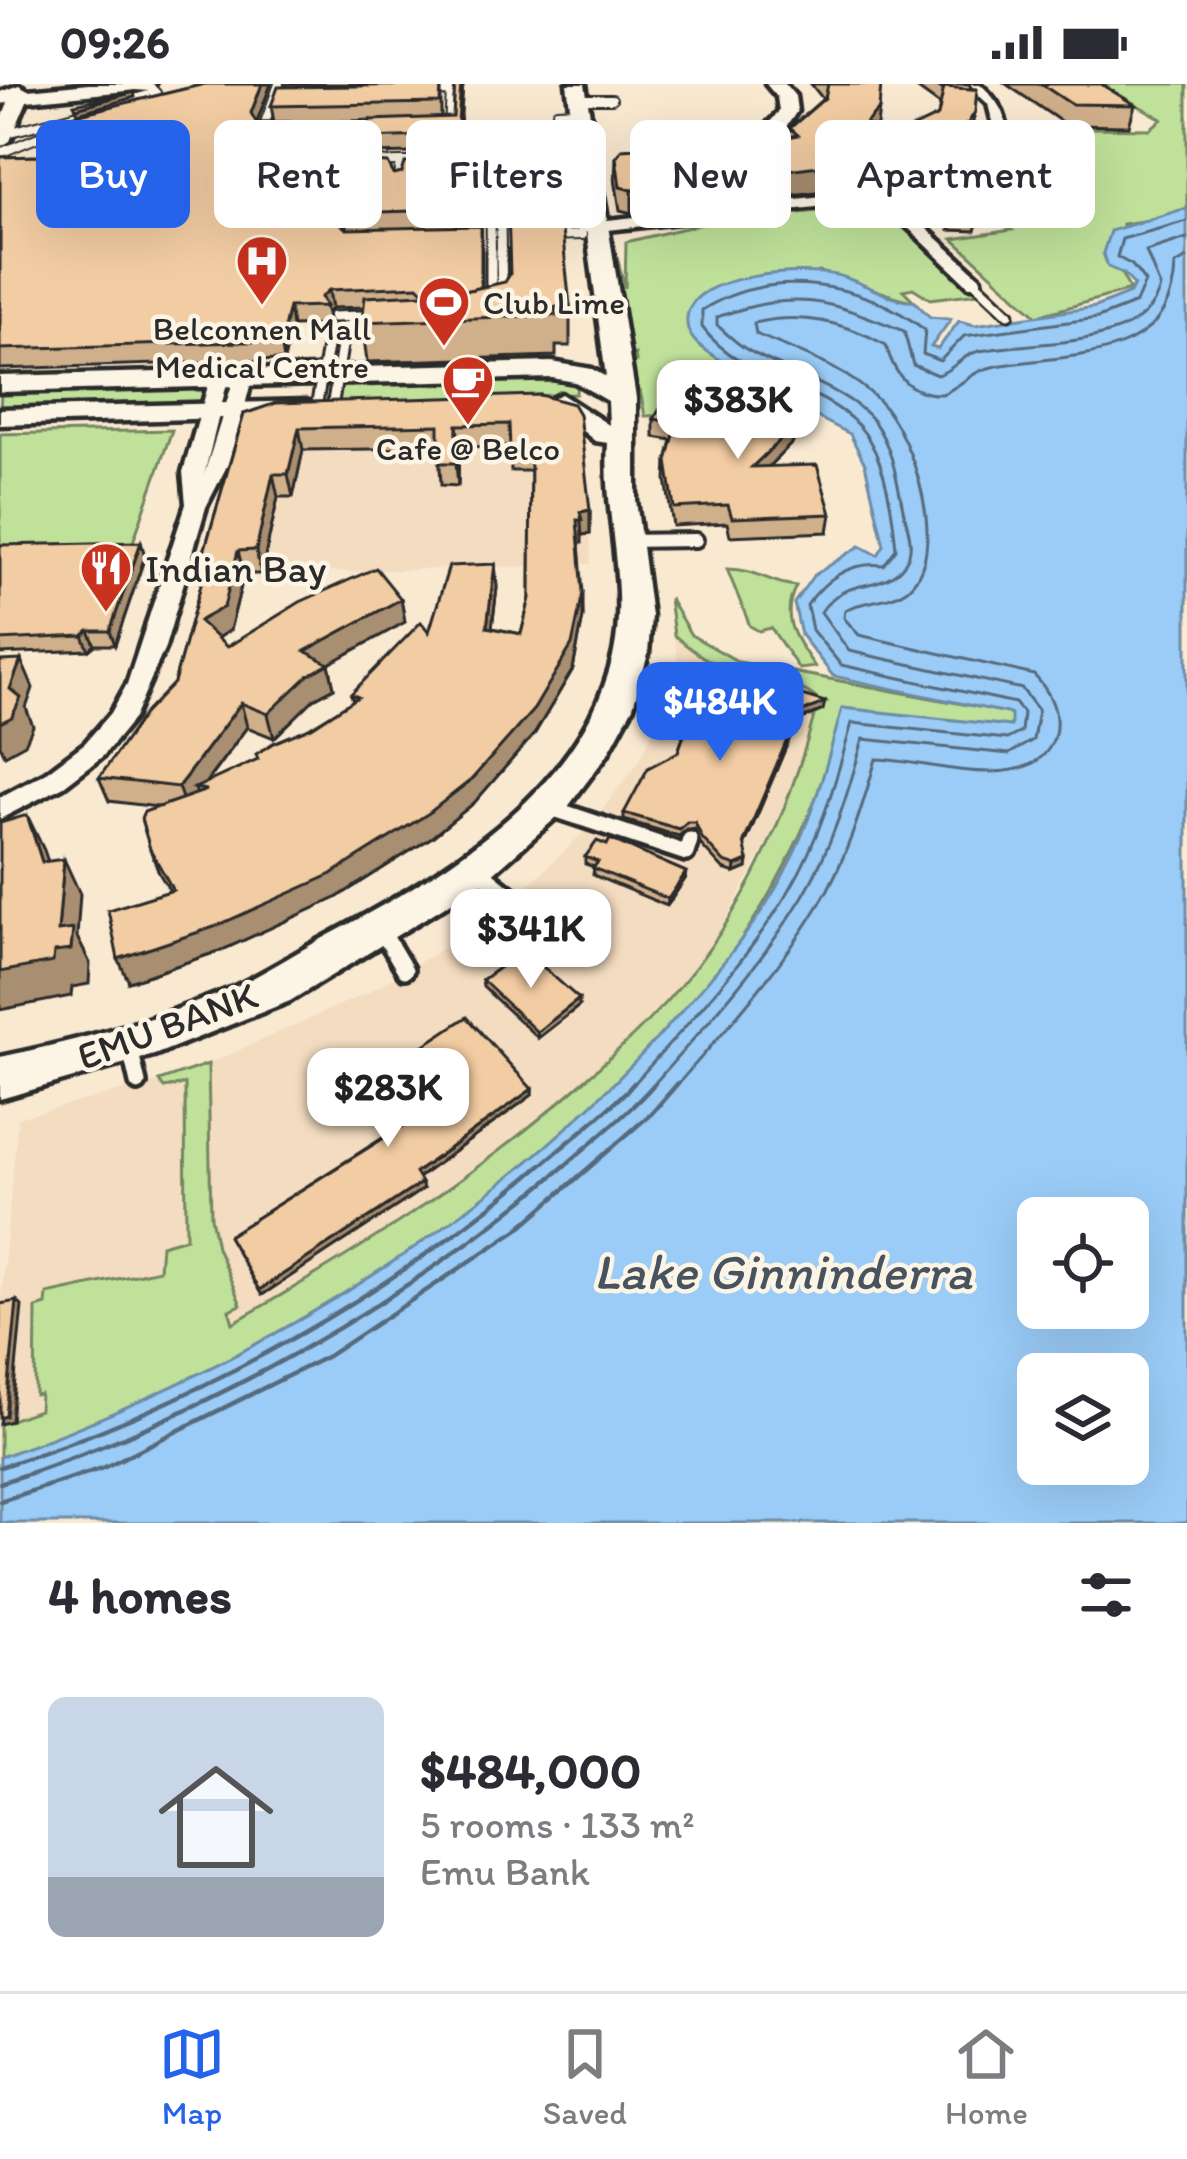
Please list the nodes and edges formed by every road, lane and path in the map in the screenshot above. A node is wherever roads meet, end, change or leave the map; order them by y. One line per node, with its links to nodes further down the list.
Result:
1 (84, 84): 15 (main road)
2 (146, 84): 7 (main road)
3 (278, 84): 10 (lane)
4 (754, 84): 19 (main road)
5 (775, 84): 20 (main road)
6 (973, 84): 18 (street)
7 (124, 86): 15 (main road); 15 (lane)
8 (168, 93): 15 (lane)
9 (415, 93): 17 (lane)
10 (274, 95): 11 (lane); 16 (lane)
11 (295, 95)
12 (612, 99): 13 (lane)
13 (571, 100)
14 (154, 104): 15 (lane)
15 (6, 112)
16 (266, 120)
17 (450, 120)
18 (1000, 120)
19 (606, 160)
20 (606, 161)
21 (382, 162): 22 (lane)
22 (400, 162): 23 (lane); 25 (lane)
23 (406, 162)
24 (382, 172): 32 (lane)
25 (398, 184)
26 (815, 204): 29 (street)
27 (589, 228): 29 (main road, EMU BANK)
28 (917, 228): 31 (street)
29 (588, 231): 30 (lane); 35 (main road, EMU BANK); 40 (main road, EMU BANK)
30 (527, 233)
31 (975, 282): 33 (lane)
32 (493, 312)
33 (1009, 314)
34 (333, 316): 36 (lane)
35 (594, 343): 37 (main road); 40 (main road, EMU BANK)
36 (331, 366): 37 (main road); 38 (main road); 42 (lane)
37 (553, 370): 40 (main road)
38 (231, 379): 39 (main road); 43 (street)
39 (0, 384)
40 (614, 386): 45 (main road, EMU BANK); 45 (main road)
41 (370, 407): 42 (main road)
42 (324, 408): 43 (main road)
43 (222, 411): 44 (main road); 49 (street)
44 (0, 417)
45 (611, 448): 47 (main road, EMU BANK)
46 (696, 540): 47 (lane)
47 (624, 542): 48 (main road, EMU BANK)
48 (542, 805): 50 (lane); 51 (main road, EMU BANK)
49 (0, 808)
50 (690, 840)
51 (473, 866): 52 (lane); 53 (main road, EMU BANK)
52 (517, 901)
53 (380, 928): 54 (lane); 55 (main road, EMU BANK)
54 (405, 970)
55 (131, 1051): 56 (main road, EMU BANK); 57 (main road, EMU BANK)
56 (0, 1054)
57 (0, 1078)

